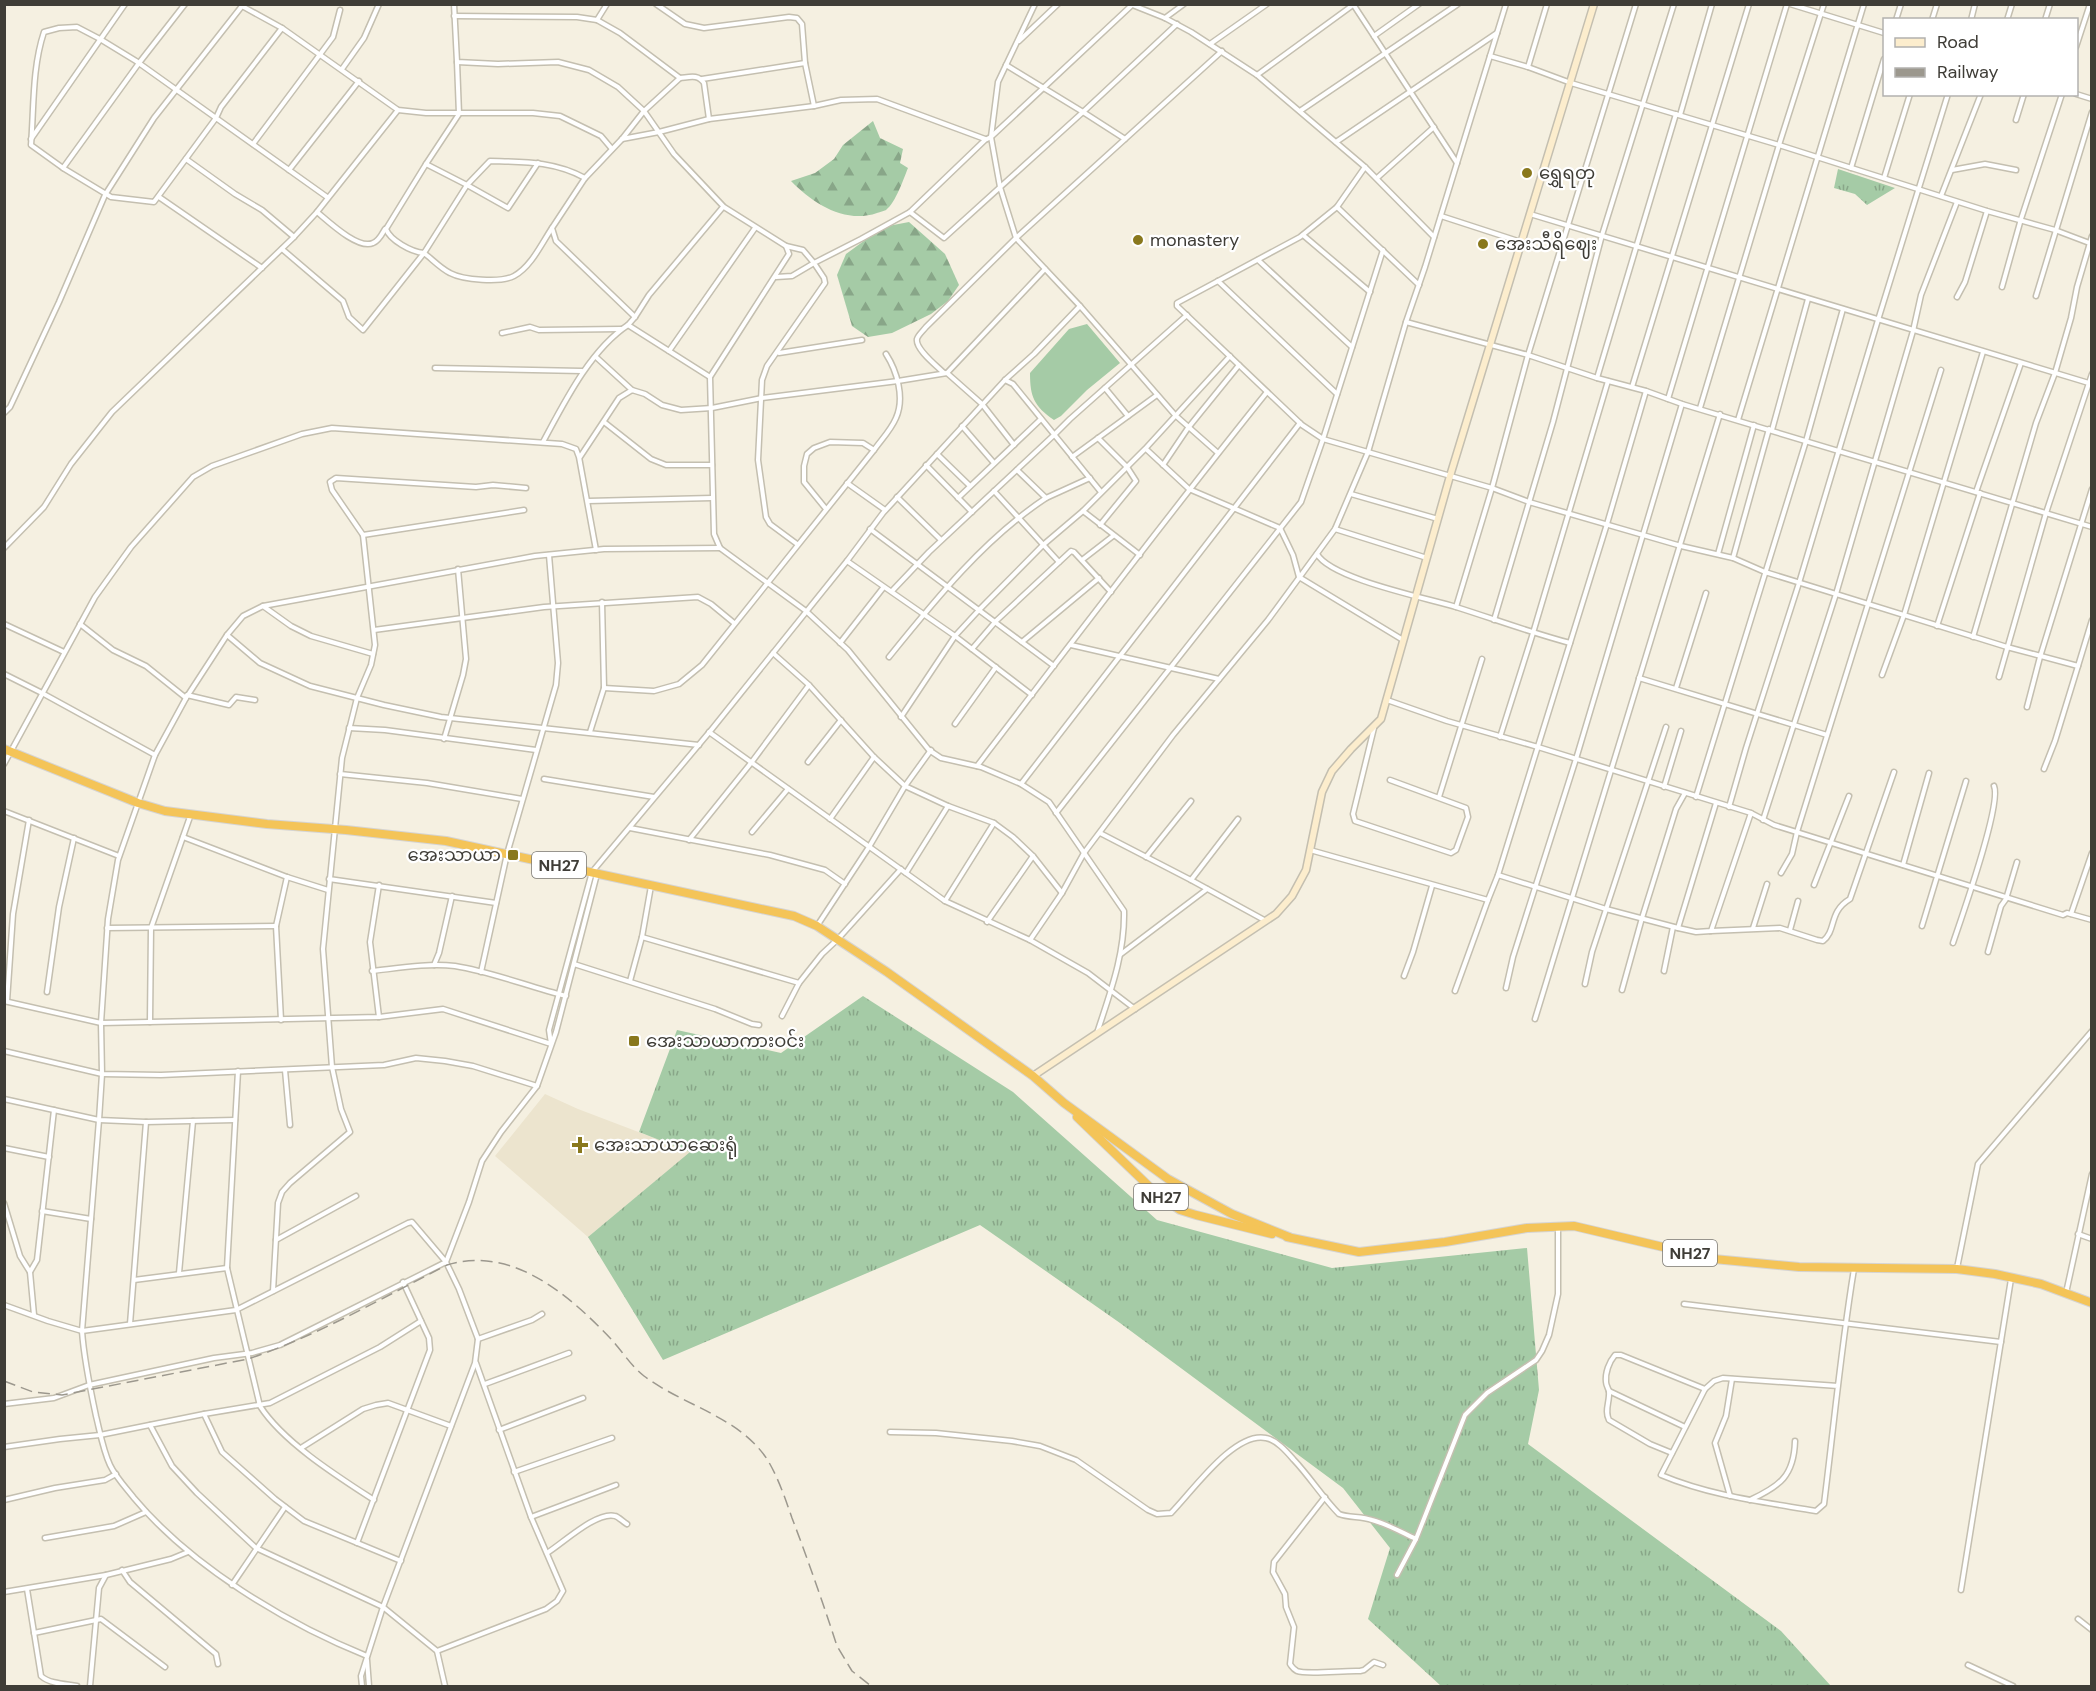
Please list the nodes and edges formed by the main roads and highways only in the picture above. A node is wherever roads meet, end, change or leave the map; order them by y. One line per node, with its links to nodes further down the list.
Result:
1 (1594, 4): 3 (main road)
2 (7, 751): 3 (highway, NH27)
3 (1033, 1076): 4 (highway, NH27)
4 (1064, 1103): 5 (highway, NH27); 5 (highway, NH27)
5 (1289, 1237): 6 (highway, NH27)
6 (2091, 1303)

